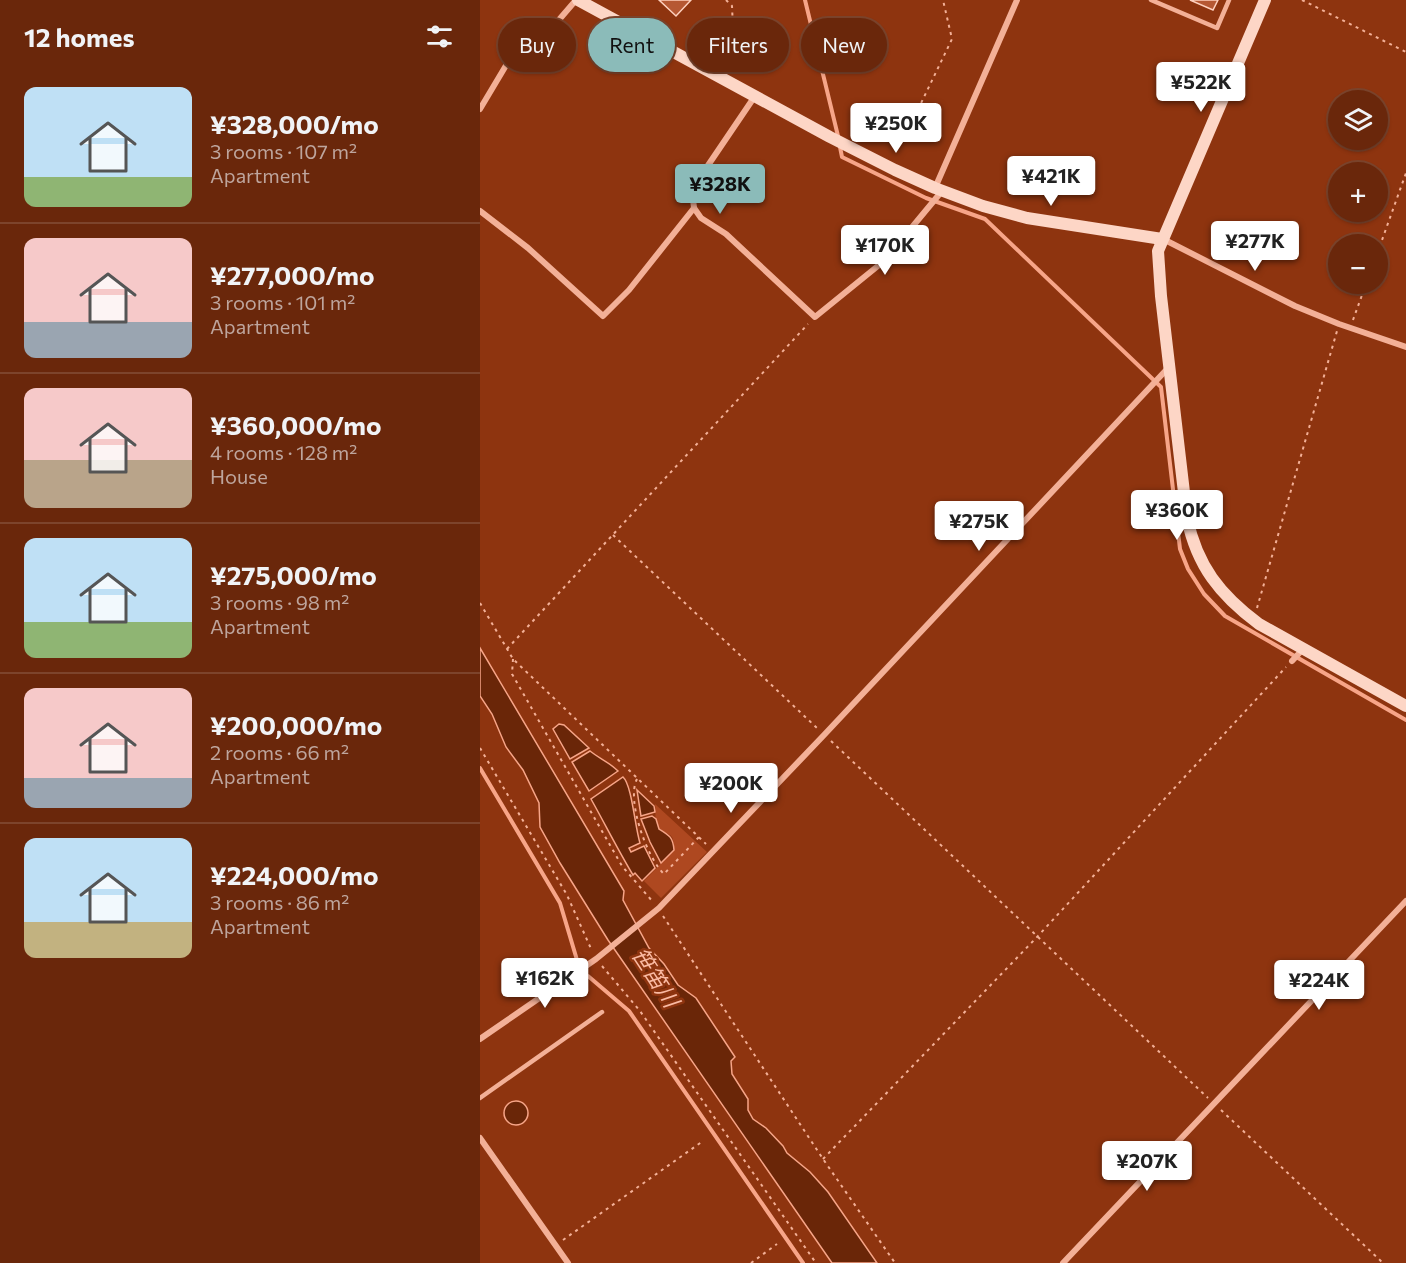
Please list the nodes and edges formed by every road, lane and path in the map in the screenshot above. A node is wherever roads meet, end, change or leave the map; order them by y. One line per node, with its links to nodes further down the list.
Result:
1 (577, 0): 10 (street); 12 (street)
2 (726, 0): 10 (path)
3 (943, 0): 13 (path)
4 (1017, 0): 15 (street)
5 (1151, 0): 6 (lane)
6 (1229, 0)
7 (1265, 0): 19 (street)
8 (1302, 0): 9 (path)
9 (1406, 52)
10 (736, 85): 11 (street)
11 (755, 96): 13 (street); 16 (street)
12 (480, 109)
13 (846, 145): 15 (street)
14 (1406, 173): 18 (path)
15 (938, 192): 19 (street); 21 (street)
16 (694, 208): 17 (street); 21 (street)
17 (480, 211)
18 (1384, 234)
19 (1162, 239): 22 (street); 25 (street)
20 (1362, 294): 23 (path)
21 (814, 317): 26 (path)
22 (1339, 324): 23 (street); 28 (path)
23 (1350, 328): 24 (street)
24 (1406, 347)
25 (1169, 366): 28 (street); 34 (street)
26 (613, 535): 29 (path); 34 (path)
27 (480, 603): 29 (path)
28 (1254, 620): 30 (street)
29 (507, 649): 31 (path)
30 (1301, 652): 32 (street); 33 (street)
31 (513, 659): 36 (path); 40 (path)
32 (1292, 661): 41 (path)
33 (1406, 706)
34 (824, 735): 38 (street); 41 (path)
35 (480, 747): 42 (path)
36 (637, 779): 37 (path); 37 (path)
37 (699, 837): 38 (path)
38 (713, 850): 40 (street)
39 (1406, 901): 46 (street)
40 (657, 910): 42 (street); 49 (path)
41 (1038, 936): 46 (path); 49 (path)
42 (596, 959): 44 (street); 54 (path)
43 (602, 1012): 45 (lane)
44 (480, 1039)
45 (480, 1098)
46 (1215, 1104): 56 (street); 57 (path)
47 (480, 1138): 51 (street)
48 (703, 1141): 51 (path)
49 (824, 1159): 55 (path)
50 (777, 1244): 53 (path)
51 (555, 1245): 52 (street)
52 (568, 1263)
53 (751, 1263)
54 (816, 1263)
55 (895, 1263)
56 (1063, 1263)
57 (1383, 1263)

